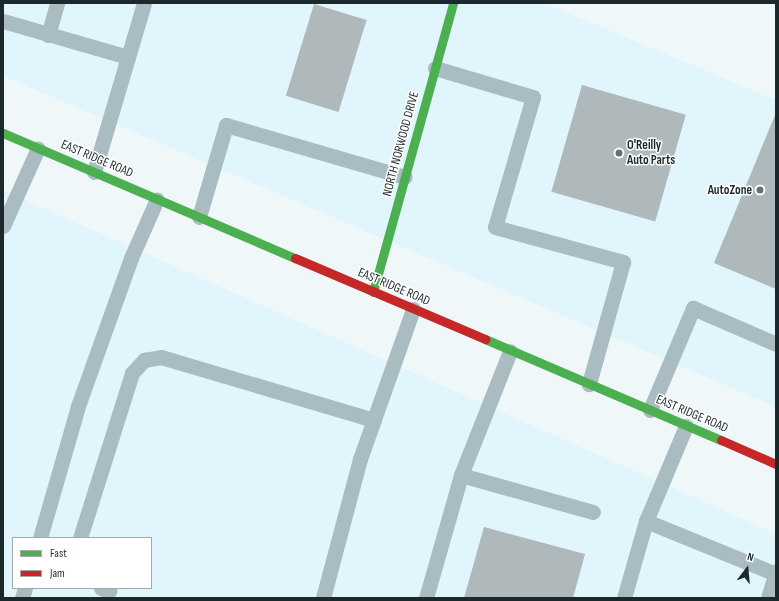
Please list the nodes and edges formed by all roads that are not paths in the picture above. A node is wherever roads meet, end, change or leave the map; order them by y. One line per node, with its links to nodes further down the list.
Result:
1 (57, 3): 5 (lane)
2 (144, 3): 6 (lane)
3 (453, 3): 7 (main road, NORTH NORWOOD DRIVE)
4 (3, 21): 5 (lane)
5 (48, 35): 6 (lane)
6 (128, 57): 10 (lane)
7 (435, 68): 11 (main road, NORTH NORWOOD DRIVE); 19 (lane)
8 (3, 133): 9 (main road, EAST RIDGE ROAD)
9 (38, 148): 10 (main road, EAST RIDGE ROAD); 14 (lane)
10 (94, 172): 12 (main road, EAST RIDGE ROAD)
11 (405, 177): 13 (lane); 15 (main road, NORTH NORWOOD DRIVE)
12 (157, 199): 13 (main road, EAST RIDGE ROAD); 27 (lane)
13 (199, 217): 15 (main road, EAST RIDGE ROAD)
14 (3, 226)
15 (373, 292): 16 (main road, EAST RIDGE ROAD)
16 (413, 310): 18 (main road, EAST RIDGE ROAD); 21 (lane)
17 (776, 344): 20 (lane)
18 (510, 351): 19 (main road, EAST RIDGE ROAD); 24 (lane)
19 (589, 384): 20 (main road, EAST RIDGE ROAD)
20 (650, 410): 22 (main road, EAST RIDGE ROAD)
21 (374, 420): 28 (lane); 30 (lane)
22 (686, 426): 23 (main road, EAST RIDGE ROAD); 26 (lane)
23 (776, 464)
24 (461, 475): 25 (lane); 31 (lane)
25 (592, 512)
26 (646, 521): 29 (lane); 32 (lane)
27 (40, 537)
28 (80, 537)
29 (776, 573): 33 (lane)
30 (323, 598)
31 (426, 598)
32 (624, 598)
33 (768, 598)

